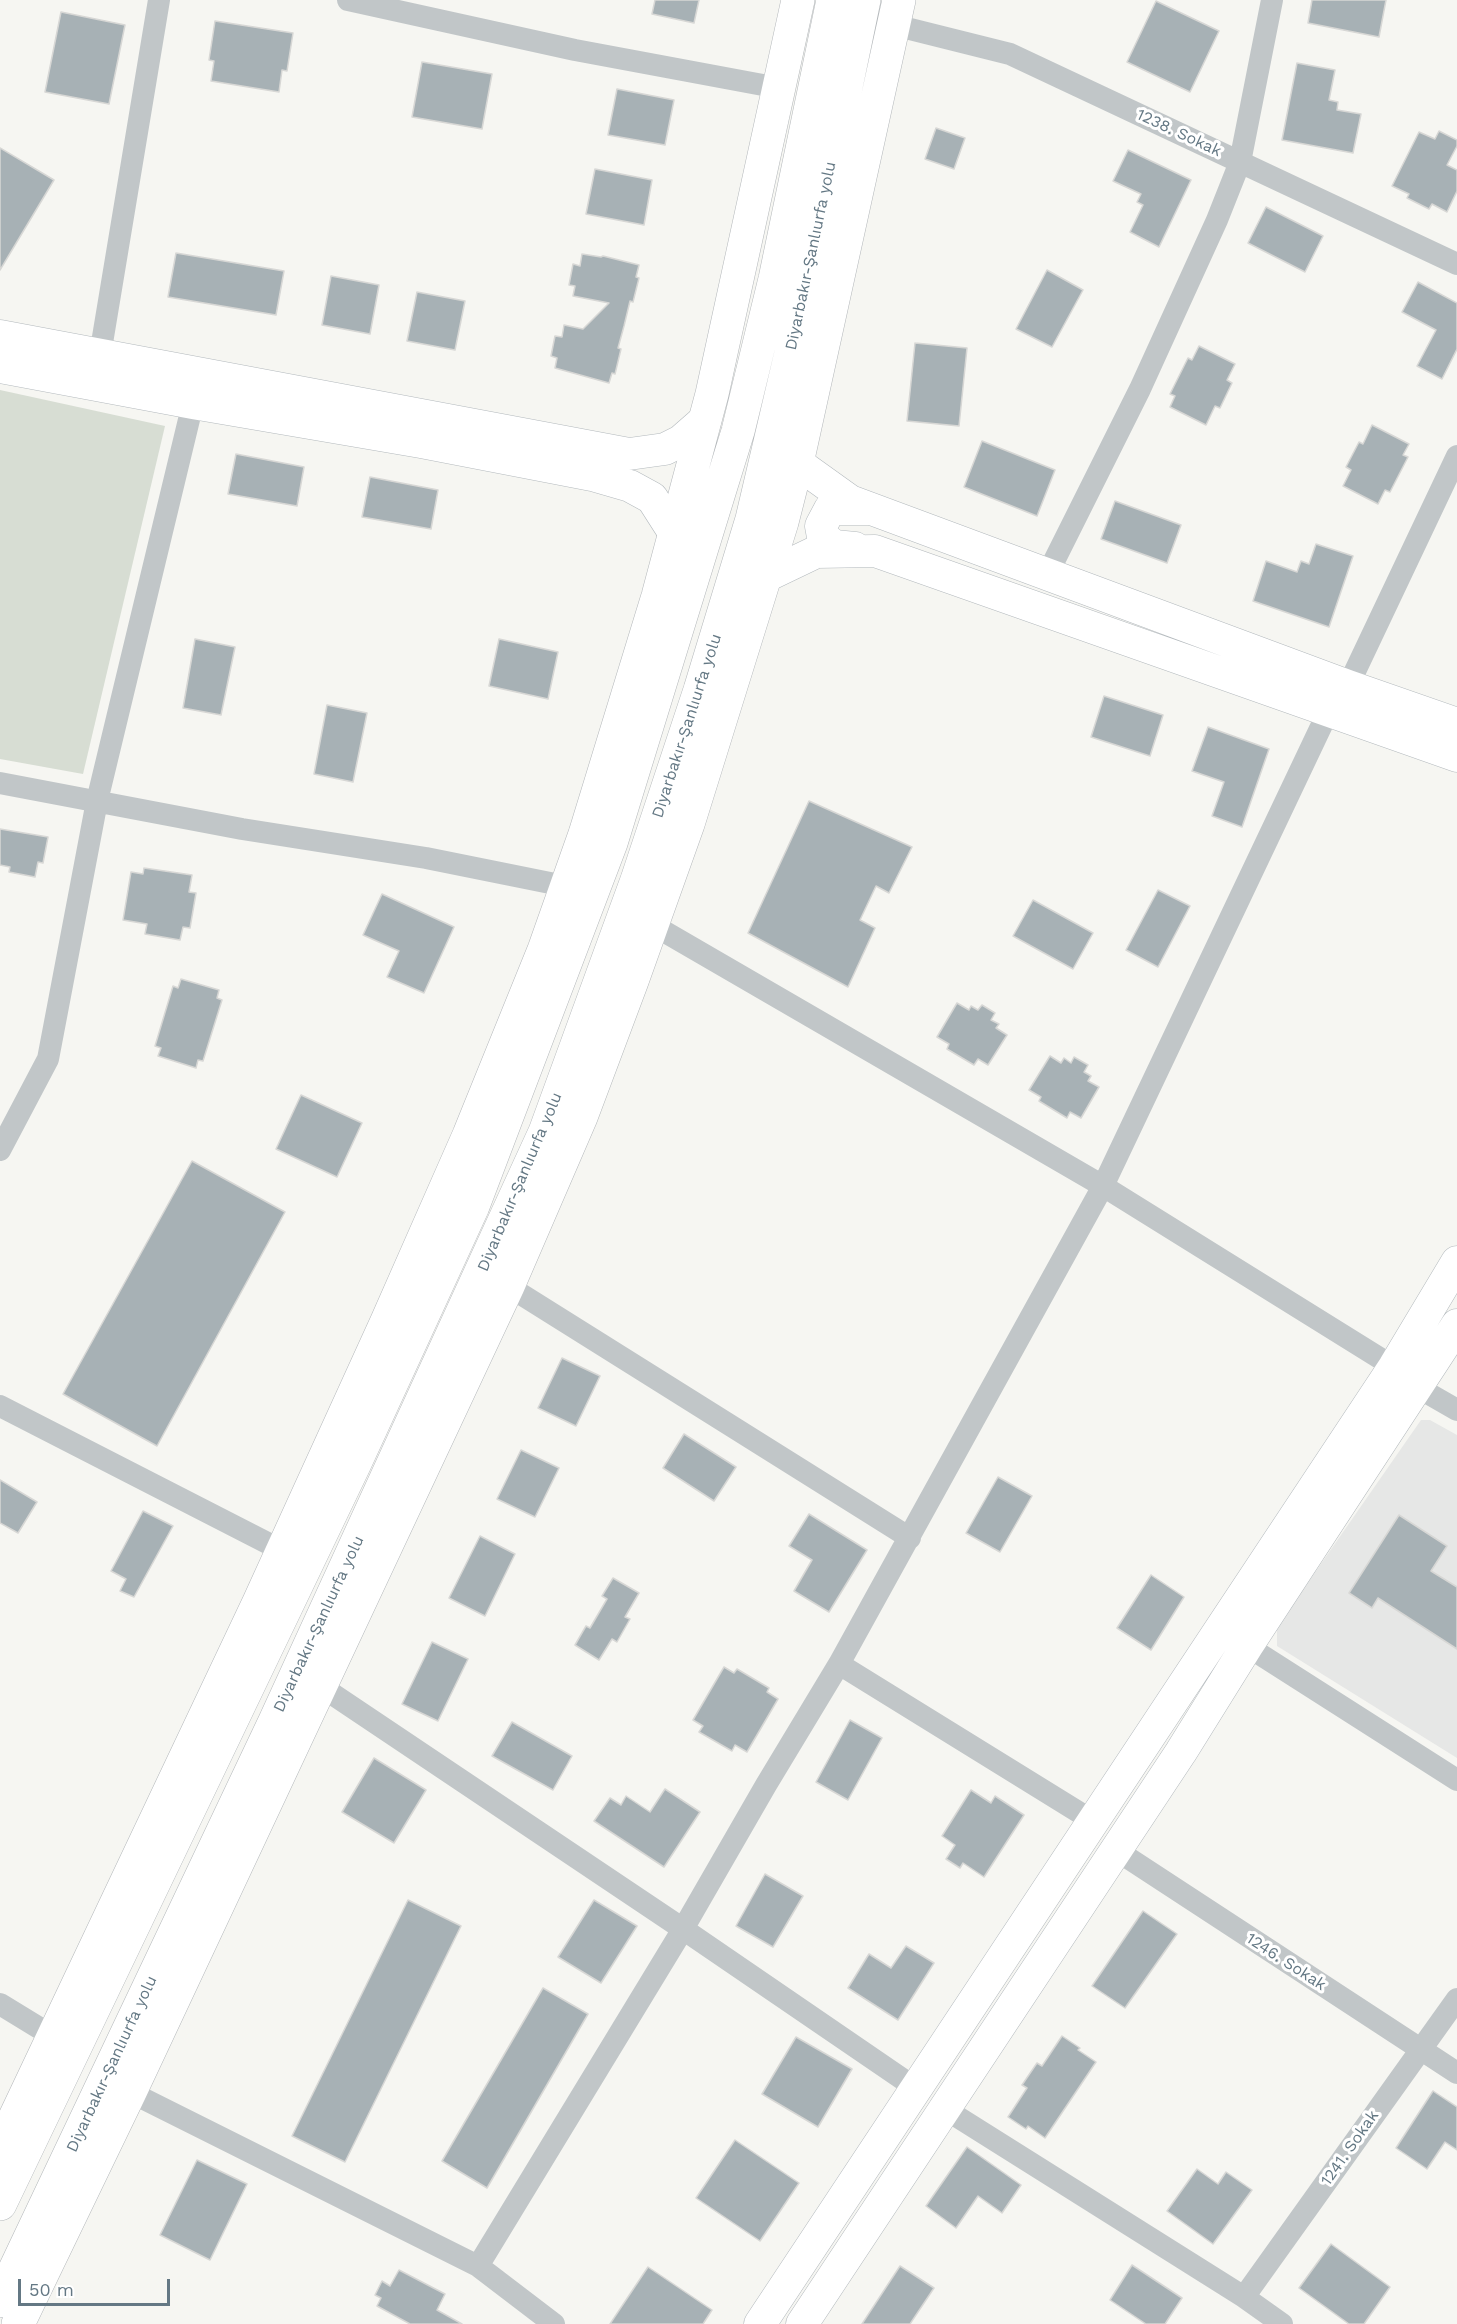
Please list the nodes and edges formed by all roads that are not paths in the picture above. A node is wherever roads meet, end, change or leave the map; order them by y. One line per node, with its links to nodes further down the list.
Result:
1 (159, 0): 12 (street)
2 (348, 0): 8 (street)
3 (798, 0): 8 (highway)
4 (834, 0): 58 (highway, Diyarbakır-Şanlıurfa yolu)
5 (864, 0): 61 (highway, Diyarbakır-Şanlıurfa yolu)
6 (1272, 0): 9 (street)
7 (896, 13): 9 (street, 1238. Sokak); 17 (highway)
8 (779, 88): 15 (highway)
9 (1240, 162): 10 (street, 1238. Sokak); 21 (street)
10 (1457, 264)
11 (0, 336): 12 (main road)
12 (100, 355): 15 (main road)
13 (0, 367): 14 (main road)
14 (193, 403): 19 (main road); 28 (street)
15 (705, 420): 19 (highway)
16 (1457, 456): 23 (street)
17 (797, 463): 18 (main road); 22 (highway)
18 (877, 510): 20 (main road); 21 (main road)
19 (675, 534): 29 (highway)
20 (875, 551): 22 (main road); 24 (main road)
21 (1047, 575): 23 (main road)
22 (766, 576): 30 (highway)
23 (1348, 686): 25 (main road)
24 (1328, 712): 26 (main road); 32 (street)
25 (1457, 724)
26 (1457, 756)
27 (0, 783): 28 (street)
28 (97, 801): 29 (street); 31 (street)
29 (565, 886): 41 (highway)
30 (653, 925): 32 (street); 34 (highway)
31 (0, 1150)
32 (1103, 1186): 36 (street); 40 (street)
33 (1457, 1262): 36 (main road)
34 (508, 1286): 40 (street); 44 (highway)
35 (1457, 1325): 37 (main road)
36 (1394, 1367): 46 (main road)
37 (1417, 1387): 39 (street); 42 (main road)
38 (0, 1406): 41 (street)
39 (1457, 1410)
40 (910, 1538): 43 (street)
41 (283, 1551): 51 (highway)
42 (1247, 1646): 45 (street); 47 (main road)
43 (839, 1664): 46 (street); 48 (street)
44 (319, 1685): 48 (street); 55 (highway)
45 (1457, 1780)
46 (1093, 1821): 54 (main road)
47 (1116, 1850): 52 (street, 1246. Sokak); 56 (main road)
48 (683, 1929): 54 (street); 59 (street)
49 (1457, 1999): 52 (street, 1241. Sokak)
50 (0, 2004): 51 (street)
51 (54, 2037): 57 (highway)
52 (1420, 2049): 53 (street, 1246. Sokak); 60 (street, 1241. Sokak)
53 (1457, 2073)
54 (917, 2089): 64 (main road)
55 (130, 2092): 59 (street); 62 (highway)
56 (945, 2109): 60 (street); 65 (main road)
57 (0, 2149)
58 (0, 2204)
59 (478, 2266): 63 (street)
60 (1244, 2297): 66 (street)
61 (0, 2301)
62 (18, 2324)
63 (554, 2324)
64 (760, 2324)
65 (802, 2324)
66 (1282, 2324)

